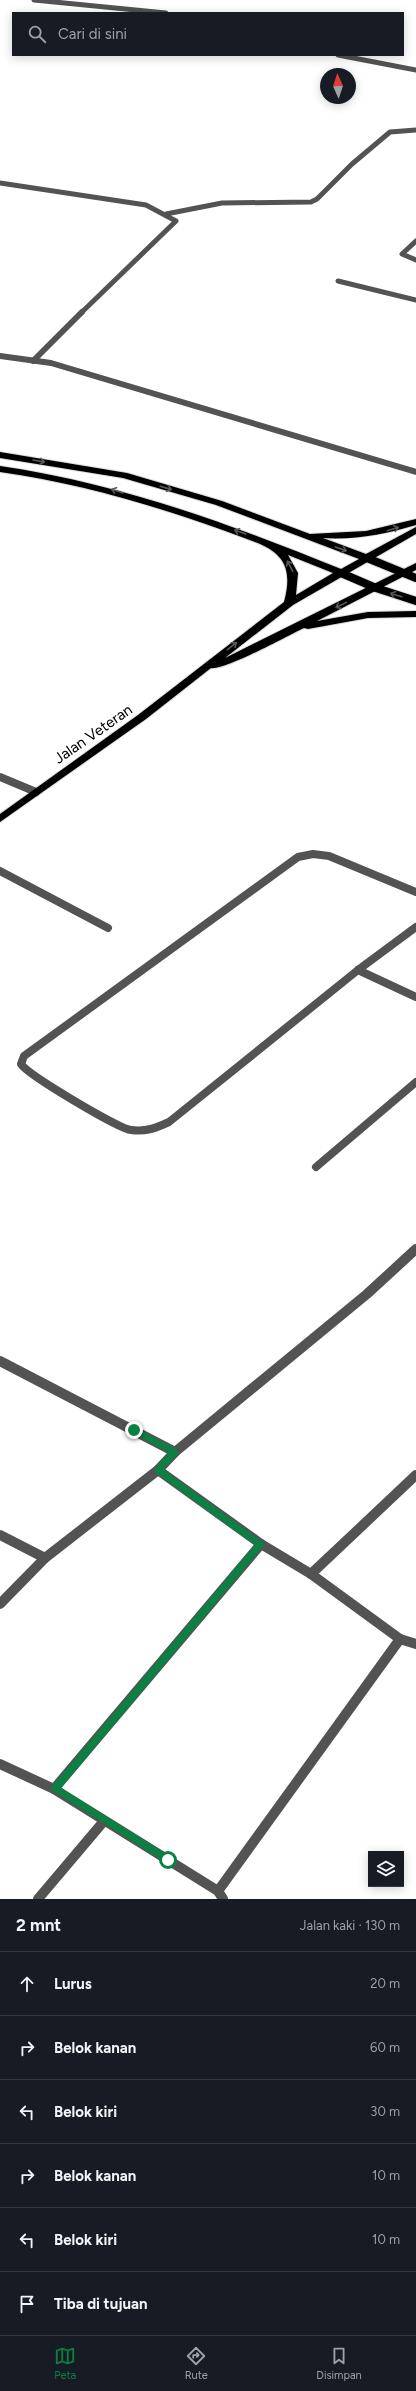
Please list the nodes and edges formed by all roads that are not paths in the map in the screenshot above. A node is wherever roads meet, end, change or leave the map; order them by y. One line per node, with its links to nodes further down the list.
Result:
1 (34, 0): 2 (street)
2 (156, 12)
3 (343, 56): 4 (street)
4 (416, 70)
5 (416, 130): 7 (street)
6 (0, 182): 7 (street)
7 (166, 214): 13 (street)
8 (416, 241): 9 (street)
9 (416, 260)
10 (338, 281): 11 (street)
11 (416, 300)
12 (0, 356): 13 (street)
13 (33, 361): 16 (street)
14 (0, 456): 19 (highway, one-way to 19)
15 (0, 469): 20 (highway, one-way to 15)
16 (416, 472)
17 (416, 522): 19 (highway, one-way to 17)
18 (416, 530): 21 (highway, Jalan Veteran)
19 (299, 534): 21 (highway, one-way to 21)
20 (262, 540): 23 (highway); 28 (highway, one-way to 20)
21 (367, 558): 23 (highway, Jalan Veteran); 24 (main road)
22 (416, 566): 24 (highway, Jalan Veteran)
23 (341, 573): 26 (main road); 28 (highway, Jalan Veteran)
24 (404, 574): 25 (main road); 26 (highway, Jalan Veteran)
25 (416, 578)
26 (376, 588): 27 (main road, one-way to 26); 30 (highway, Jalan Veteran, one-way to 30)
27 (416, 601)
28 (289, 603): 31 (highway, Jalan Veteran, one-way to 28)
29 (416, 614): 30 (highway)
30 (293, 629): 31 (highway, Jalan Veteran)
31 (202, 671): 33 (highway, Jalan Veteran)
32 (0, 778): 33 (street)
33 (36, 792): 34 (highway, Jalan Veteran)
34 (0, 819)
35 (0, 871): 38 (street)
36 (416, 892): 39 (street)
37 (416, 927): 39 (street)
38 (108, 928)
39 (358, 970): 40 (street)
40 (416, 997)
41 (416, 1082): 42 (street)
42 (316, 1167)
43 (416, 1250): 45 (street)
44 (0, 1361): 45 (street)
45 (175, 1452): 46 (street)
46 (158, 1470): 49 (street); 50 (street)
47 (416, 1475): 51 (street)
48 (0, 1535): 50 (street)
49 (260, 1544): 51 (street); 56 (street)
50 (45, 1558): 52 (street)
51 (311, 1574): 53 (street)
52 (0, 1604)
53 (400, 1639): 54 (street); 58 (street)
54 (416, 1644)
55 (0, 1764): 56 (street)
56 (54, 1789): 57 (street)
57 (104, 1821): 58 (street); 59 (street)
58 (221, 1895)
59 (38, 1899)

